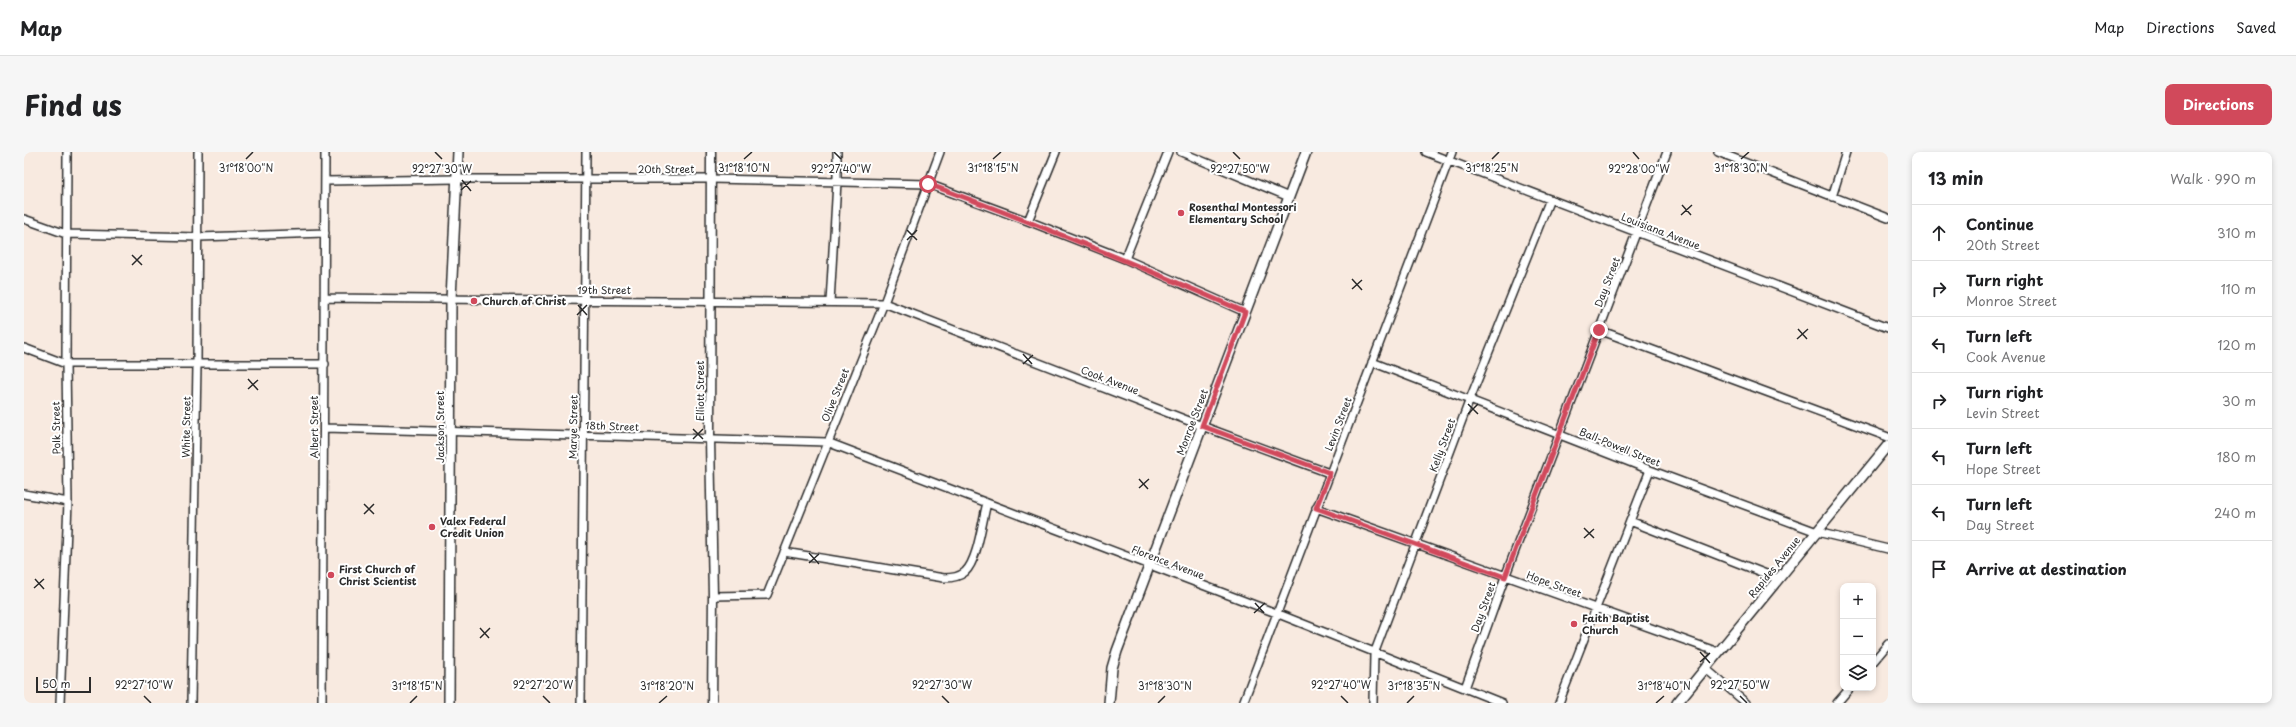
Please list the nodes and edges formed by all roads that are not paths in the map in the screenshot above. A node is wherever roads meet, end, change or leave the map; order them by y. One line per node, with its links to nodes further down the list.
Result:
1 (67, 152): 33 (street, Polk Street)
2 (198, 152): 34 (street, White Street)
3 (325, 152): 22 (street, Albert Street)
4 (458, 152): 19 (main road, Jackson Street)
5 (586, 152): 21 (street, Marye Street)
6 (711, 152): 20 (street, Elliott Street)
7 (837, 152): 23 (street)
8 (940, 152): 24 (street, Olive Street)
9 (1056, 152): 30 (street)
10 (1168, 152): 35 (street)
11 (1181, 152): 25 (street)
12 (1306, 152): 25 (main road, Monroe Street)
13 (1426, 152): 18 (street, Louisiana Avenue)
14 (1452, 152): 18 (street, Levin Street)
15 (1667, 152): 31 (street, Day Street)
16 (1718, 152): 26 (street)
17 (1846, 152): 26 (street)
18 (1449, 161): 27 (street, Louisiana Avenue); 46 (street, Levin Street)
19 (458, 179): 21 (street, 20th Street); 22 (street, 20th Street); 37 (main road, Jackson Street)
20 (711, 179): 21 (street, 20th Street); 23 (street, 20th Street); 39 (street, Elliott Street)
21 (586, 180): 38 (street, Marye Street)
22 (326, 181): 32 (street, Albert Street)
23 (837, 182): 24 (street, 20th Street); 40 (street)
24 (928, 184): 30 (street, 20th Street); 41 (street, Olive Street)
25 (1289, 197): 42 (main road, Monroe Street)
26 (1832, 197): 28 (street)
27 (1550, 199): 31 (street, Louisiana Avenue); 50 (street, Kelly Street)
28 (1888, 218)
29 (24, 219): 33 (street)
30 (1028, 221): 35 (street, 20th Street)
31 (1636, 232): 43 (street, Louisiana Avenue); 44 (street, Day Street)
32 (325, 233): 34 (street); 36 (street, Albert Street)
33 (66, 234): 34 (street); 47 (street, Polk Street)
34 (199, 237): 49 (street, White Street)
35 (1125, 259): 42 (street, 20th Street)
36 (325, 298): 37 (street, 19th Street); 48 (street, Albert Street)
37 (451, 299): 38 (street, 19th Street); 53 (main road, Jackson Street)
38 (586, 300): 39 (street, 19th Street); 55 (street, Marye Street)
39 (711, 301): 40 (street, 19th Street); 57 (street, Elliott Street)
40 (830, 302): 41 (street, 19th Street)
41 (884, 303): 51 (street, Cook Avenue); 58 (street, Olive Street)
42 (1245, 312): 51 (main road, Monroe Street)
43 (1888, 328)
44 (1599, 330): 54 (street, Day Street); 56 (street)
45 (24, 348): 47 (street)
46 (1372, 362): 50 (street, Ball-Powell Street); 61 (street, Levin Street)
47 (66, 364): 49 (street); 63 (street, Polk Street)
48 (325, 364): 49 (street); 52 (street, Albert Street)
49 (197, 365): 85 (street, White Street)
50 (1470, 399): 54 (street, Ball-Powell Street); 68 (street, Kelly Street)
51 (1202, 426): 61 (street, Cook Avenue); 71 (main road, Monroe Street)
52 (325, 428): 53 (street, 18th Street); 86 (street, Albert Street)
53 (451, 432): 55 (street, 18th Street); 87 (main road, Jackson Street)
54 (1560, 434): 60 (street, Ball-Powell Street); 72 (street, Day Street)
55 (583, 435): 57 (street, 18th Street); 88 (street, Marye Street)
56 (1888, 437)
57 (710, 439): 58 (street, 18th Street); 74 (street, Elliott Street)
58 (827, 442): 64 (street, Florence Avenue); 70 (street, Olive Street)
59 (1888, 445): 67 (main road, Rapides Avenue)
60 (1650, 470): 66 (street); 67 (street, Ball-Powell Street)
61 (1330, 473): 65 (street, Levin Street)
62 (24, 494): 63 (street)
63 (68, 502): 84 (street, Polk Street)
64 (987, 503): 70 (street); 71 (street, Florence Avenue)
65 (1316, 508): 68 (street, Hope Street); 76 (street, Levin Street)
66 (1630, 521): 73 (street); 75 (street)
67 (1817, 532): 69 (street, Ball-Powell Street); 73 (main road, Rapides Avenue)
68 (1416, 544): 72 (street, Hope Street); 79 (street, Kelly Street)
69 (1888, 550)
70 (784, 552): 74 (street, Olive Street)
71 (1149, 565): 76 (street, Florence Avenue); 90 (main road, Monroe Street)
72 (1505, 577): 75 (street, Hope Street); 82 (street, Day Street)
73 (1779, 579): 78 (main road, Rapides Avenue)
74 (713, 596): 89 (street, Elliott Street)
75 (1596, 609): 78 (street, Hope Street); 94 (street)
76 (1276, 614): 79 (street, Florence Avenue); 91 (street, Levin Street)
77 (1888, 644): 80 (street)
78 (1718, 652): 81 (main road, Rapides Avenue)
79 (1374, 654): 82 (street, Florence Avenue); 92 (street, Kelly Street)
80 (1876, 658)
81 (1706, 668): 95 (main road, Rapides Avenue); 96 (street)
82 (1465, 688): 93 (street, Florence Avenue)
83 (1847, 691): 97 (street)
84 (60, 703)
85 (191, 703)
86 (322, 703)
87 (449, 703)
88 (581, 703)
89 (712, 703)
90 (1109, 703)
91 (1243, 703)
92 (1373, 703)
93 (1502, 703)
94 (1559, 703)
95 (1677, 703)
96 (1746, 703)
97 (1837, 703)

